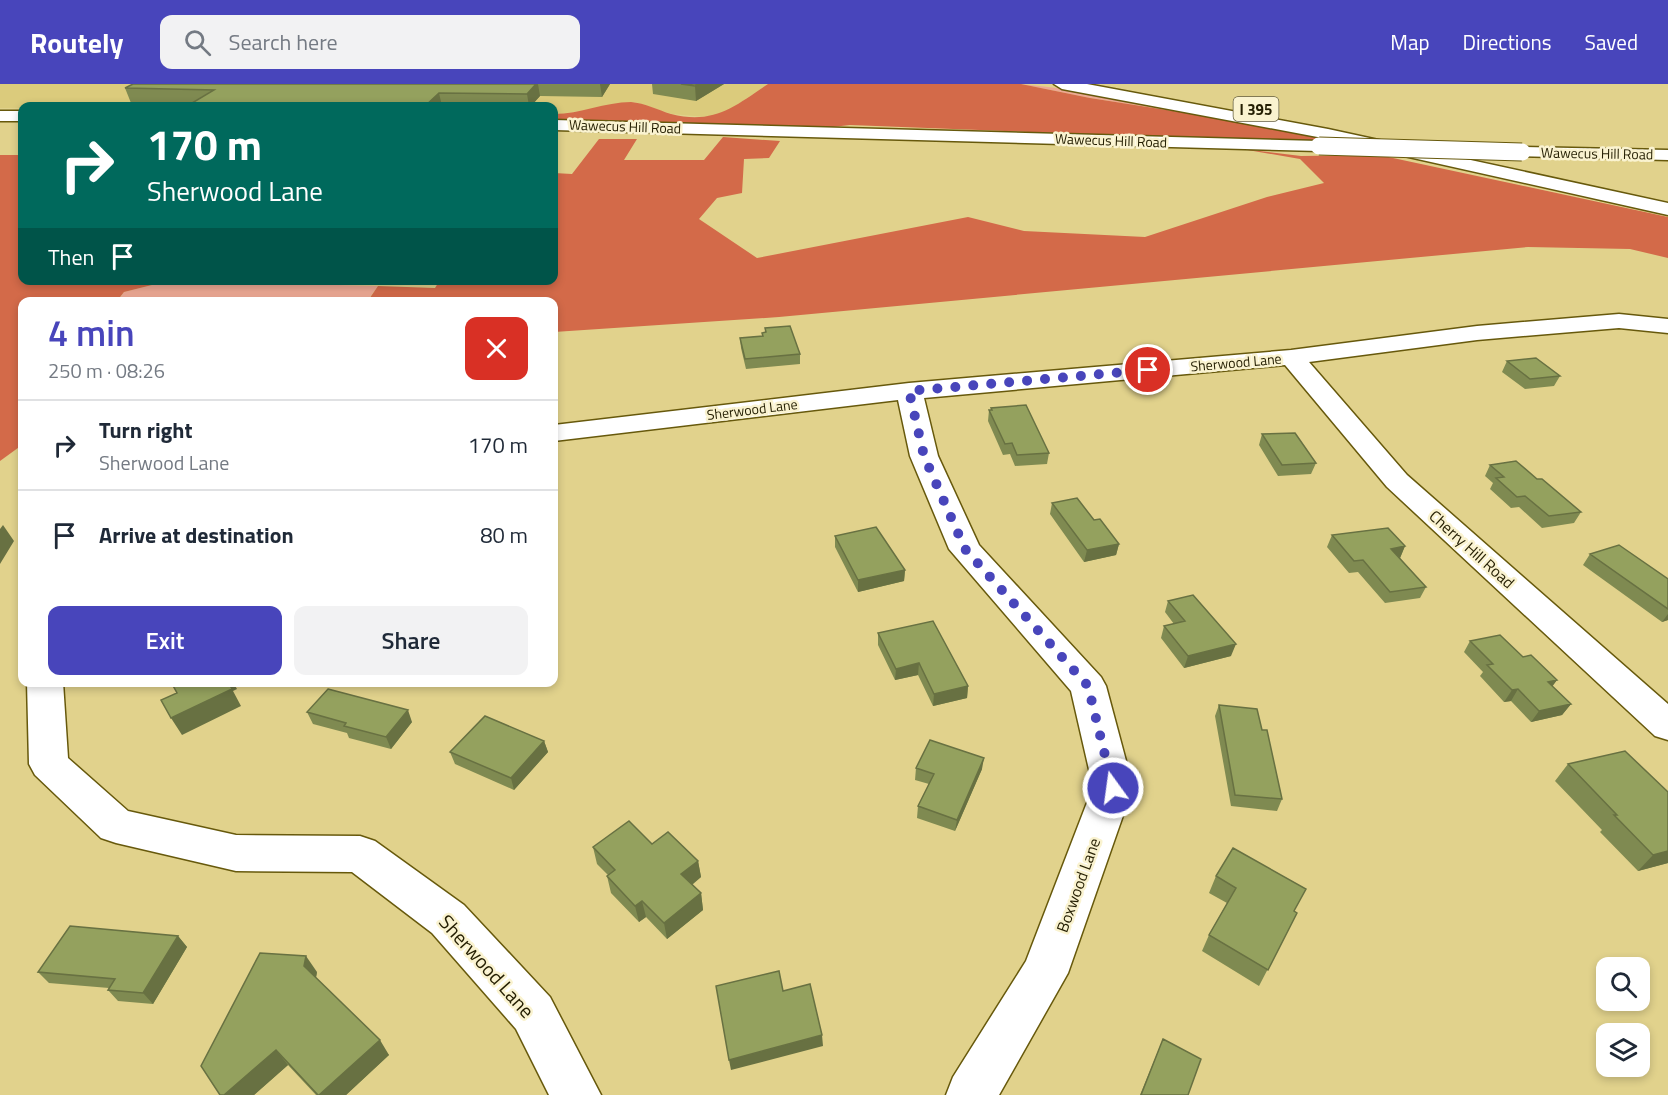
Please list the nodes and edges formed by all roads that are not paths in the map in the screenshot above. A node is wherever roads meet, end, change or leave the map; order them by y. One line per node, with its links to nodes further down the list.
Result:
1 (1062, 84): 8 (main road, I 395)
2 (1119, 84): 7 (main road, I 395)
3 (0, 116): 4 (main road)
4 (18, 116)
5 (558, 124): 6 (main road, Wawecus Hill Road, bridge)
6 (1668, 155)
7 (1668, 196)
8 (1668, 209)
9 (1668, 326): 10 (main road, Sherwood Lane)
10 (1291, 357): 11 (main road, Sherwood Lane); 14 (main road, Cherry Hill Road)
11 (909, 391): 12 (main road, Sherwood Lane); 16 (main road, Boxwood Lane)
12 (558, 433)
13 (45, 687): 15 (main road, Sherwood Lane)
14 (1668, 726)
15 (576, 1095)
16 (971, 1095)

